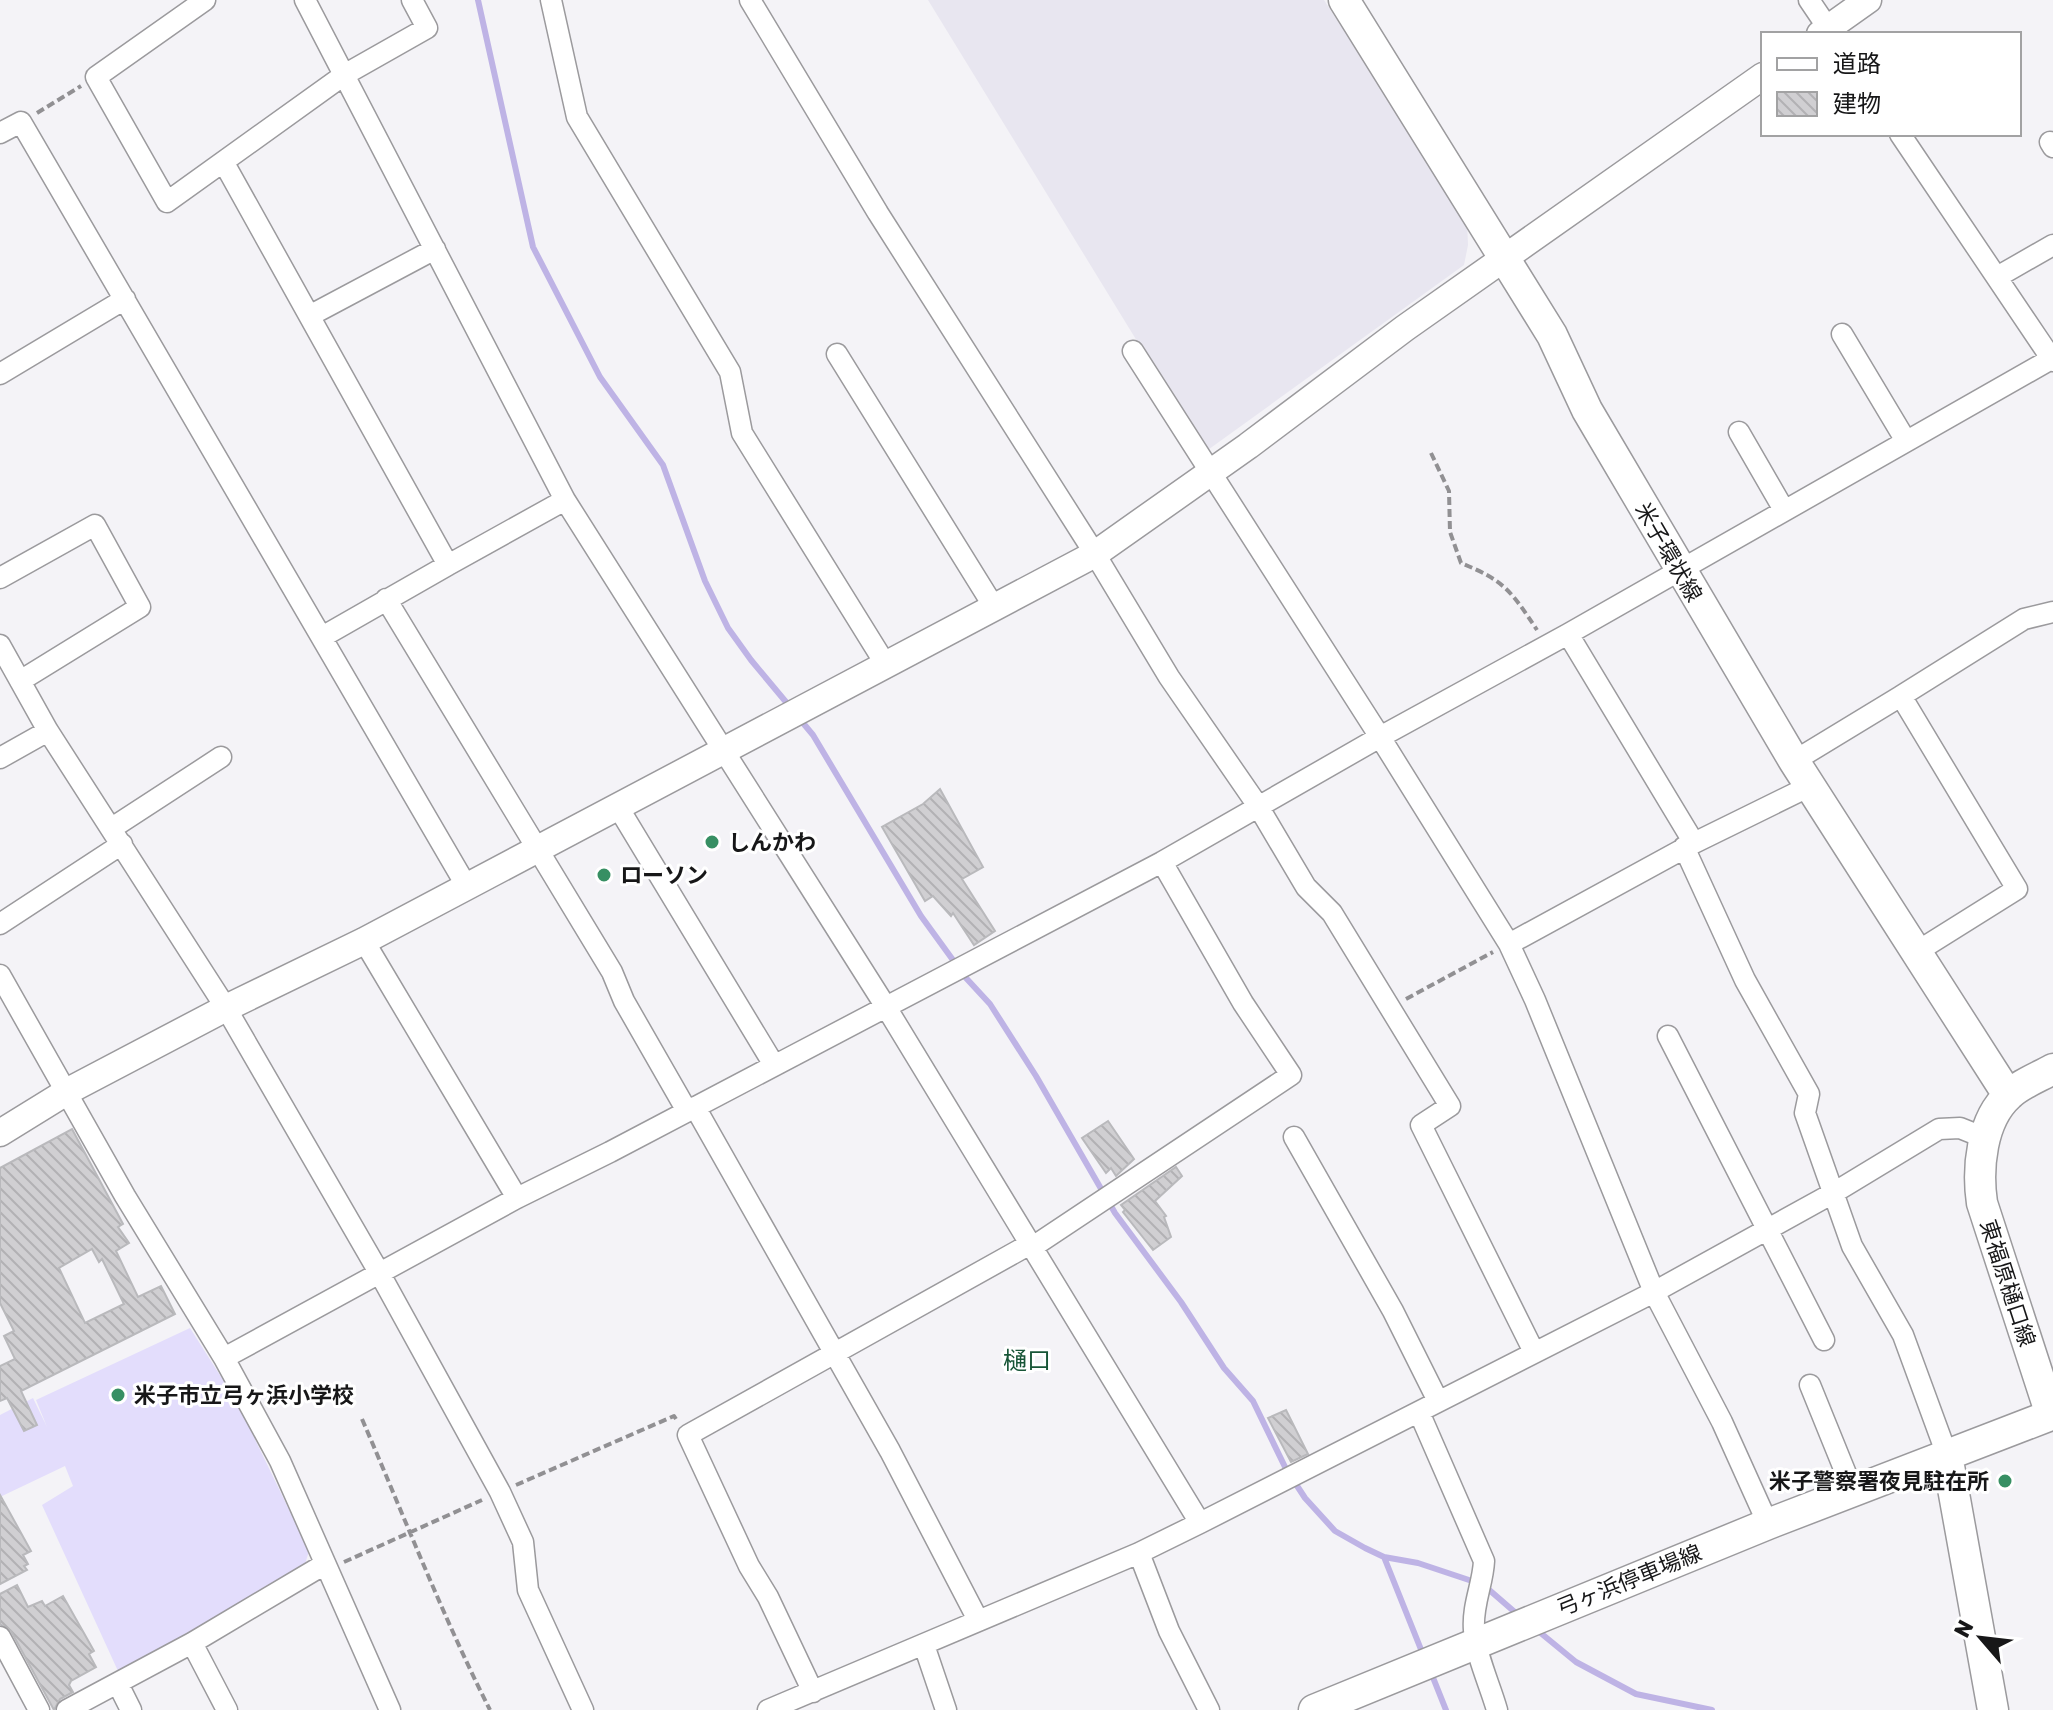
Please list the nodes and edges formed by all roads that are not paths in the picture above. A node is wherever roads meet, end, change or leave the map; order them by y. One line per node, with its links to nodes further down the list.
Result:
1 (205, 0): 14 (street)
2 (305, 0): 10 (street)
3 (412, 0): 10 (street)
4 (551, 0): 41 (street)
5 (750, 0): 31 (street)
6 (1344, 0): 17 (main road, 米子環状線)
7 (1809, 0): 9 (street)
8 (1868, 0): 9 (street)
9 (1826, 32)
10 (344, 75): 14 (street); 16 (street)
11 (1761, 77): 17 (street)
12 (0, 133): 19 (street)
13 (1901, 136): 18 (street)
14 (224, 163): 20 (street)
15 (2053, 245): 18 (street)
16 (435, 249): 20 (street); 29 (street)
17 (1506, 258): 28 (street); 33 (main road, 米子環状線)
18 (1997, 277): 24 (street)
19 (125, 299): 25 (street); 39 (street)
20 (311, 315): 32 (street)
21 (1842, 334): 27 (street)
22 (1133, 351): 28 (street)
23 (837, 354): 36 (street)
24 (2053, 359): 27 (street)
25 (0, 374)
26 (1739, 432): 30 (street)
27 (1906, 441): 30 (street)
28 (1210, 473): 31 (street); 45 (street)
29 (565, 500): 32 (street); 46 (street)
30 (1784, 510): 33 (street)
31 (1095, 554): 36 (street); 50 (street)
32 (448, 565): 35 (street)
33 (1679, 569): 38 (street); 49 (main road, 米子環状線)
34 (0, 578): 42 (street)
35 (386, 599): 39 (street); 54 (street)
36 (994, 607): 41 (street)
37 (2053, 612): 43 (street)
38 (1568, 634): 45 (street); 53 (street)
39 (322, 637): 56 (street)
40 (0, 645): 42 (street)
41 (886, 665): 46 (street)
42 (20, 681): 44 (street)
43 (1901, 696): 49 (street); 60 (street)
44 (48, 731): 48 (street); 52 (street)
45 (1380, 737): 50 (street); 59 (street)
46 (723, 752): 51 (street); 62 (street)
47 (221, 757): 52 (street)
48 (0, 758)
49 (1802, 774): 53 (street); 60 (main road, 米子環状線)
50 (1258, 806): 55 (street); 80 (street)
51 (618, 807): 54 (street); 65 (street)
52 (117, 836): 57 (street); 63 (street)
53 (1689, 845): 59 (street); 73 (street)
54 (538, 849): 56 (street); 69 (street)
55 (1162, 862): 62 (street); 76 (street)
56 (467, 887): 58 (street)
57 (0, 924)
58 (364, 941): 63 (street); 74 (street)
59 (1509, 944): 78 (street)
60 (1918, 951): 68 (main road, 米子環状線)
61 (0, 975): 67 (street)
62 (886, 1007): 65 (street); 76 (street)
63 (226, 1008): 67 (street); 77 (street)
64 (1668, 1036): 75 (street)
65 (774, 1065): 69 (street)
66 (2053, 1069): 68 (main road)
67 (68, 1091): 70 (street); 82 (street)
68 (2008, 1095): 72 (main road, 東福原樋口線)
69 (691, 1109): 74 (street); 81 (street)
70 (0, 1133)
71 (1294, 1137): 84 (street)
72 (1985, 1138): 73 (street); 86 (main road, 東福原樋口線)
73 (1835, 1192): 75 (street); 87 (street)
74 (517, 1198): 77 (street)
75 (1768, 1229): 78 (street); 79 (street)
76 (1033, 1245): 81 (street); 89 (street)
77 (380, 1274): 82 (street); 105 (street)
78 (1654, 1292): 80 (street); 90 (street)
79 (1824, 1340)
80 (1534, 1352): 84 (street)
81 (834, 1353): 93 (street); 99 (street)
82 (224, 1358): 92 (street)
83 (1810, 1385): 88 (street)
84 (1438, 1401): 85 (street)
85 (1419, 1412): 89 (street); 95 (street)
86 (2052, 1414): 87 (main road, 東福原樋口線)
87 (1947, 1455): 88 (main road, 弓ヶ浜停車場線); 111 (main road)
88 (1853, 1491): 90 (main road, 弓ヶ浜停車場線)
89 (1200, 1523): 91 (street)
90 (1768, 1524): 95 (main road, 弓ヶ浜停車場線)
91 (1139, 1553): 93 (street); 108 (street)
92 (325, 1564): 96 (street); 104 (street)
93 (978, 1620): 97 (street)
94 (0, 1637): 100 (street)
95 (1477, 1642): 109 (main road, 弓ヶ浜停車場線); 110 (street)
96 (192, 1643): 98 (street); 103 (street)
97 (924, 1645): 99 (street); 107 (street)
98 (118, 1684): 101 (street); 102 (street)
99 (813, 1692): 106 (street)
100 (39, 1710)
101 (67, 1710)
102 (131, 1710)
103 (227, 1710)
104 (390, 1710)
105 (583, 1710)
106 (768, 1710)
107 (946, 1710)
108 (1209, 1710)
109 (1314, 1710)
110 (1497, 1710)
111 (1993, 1710)

